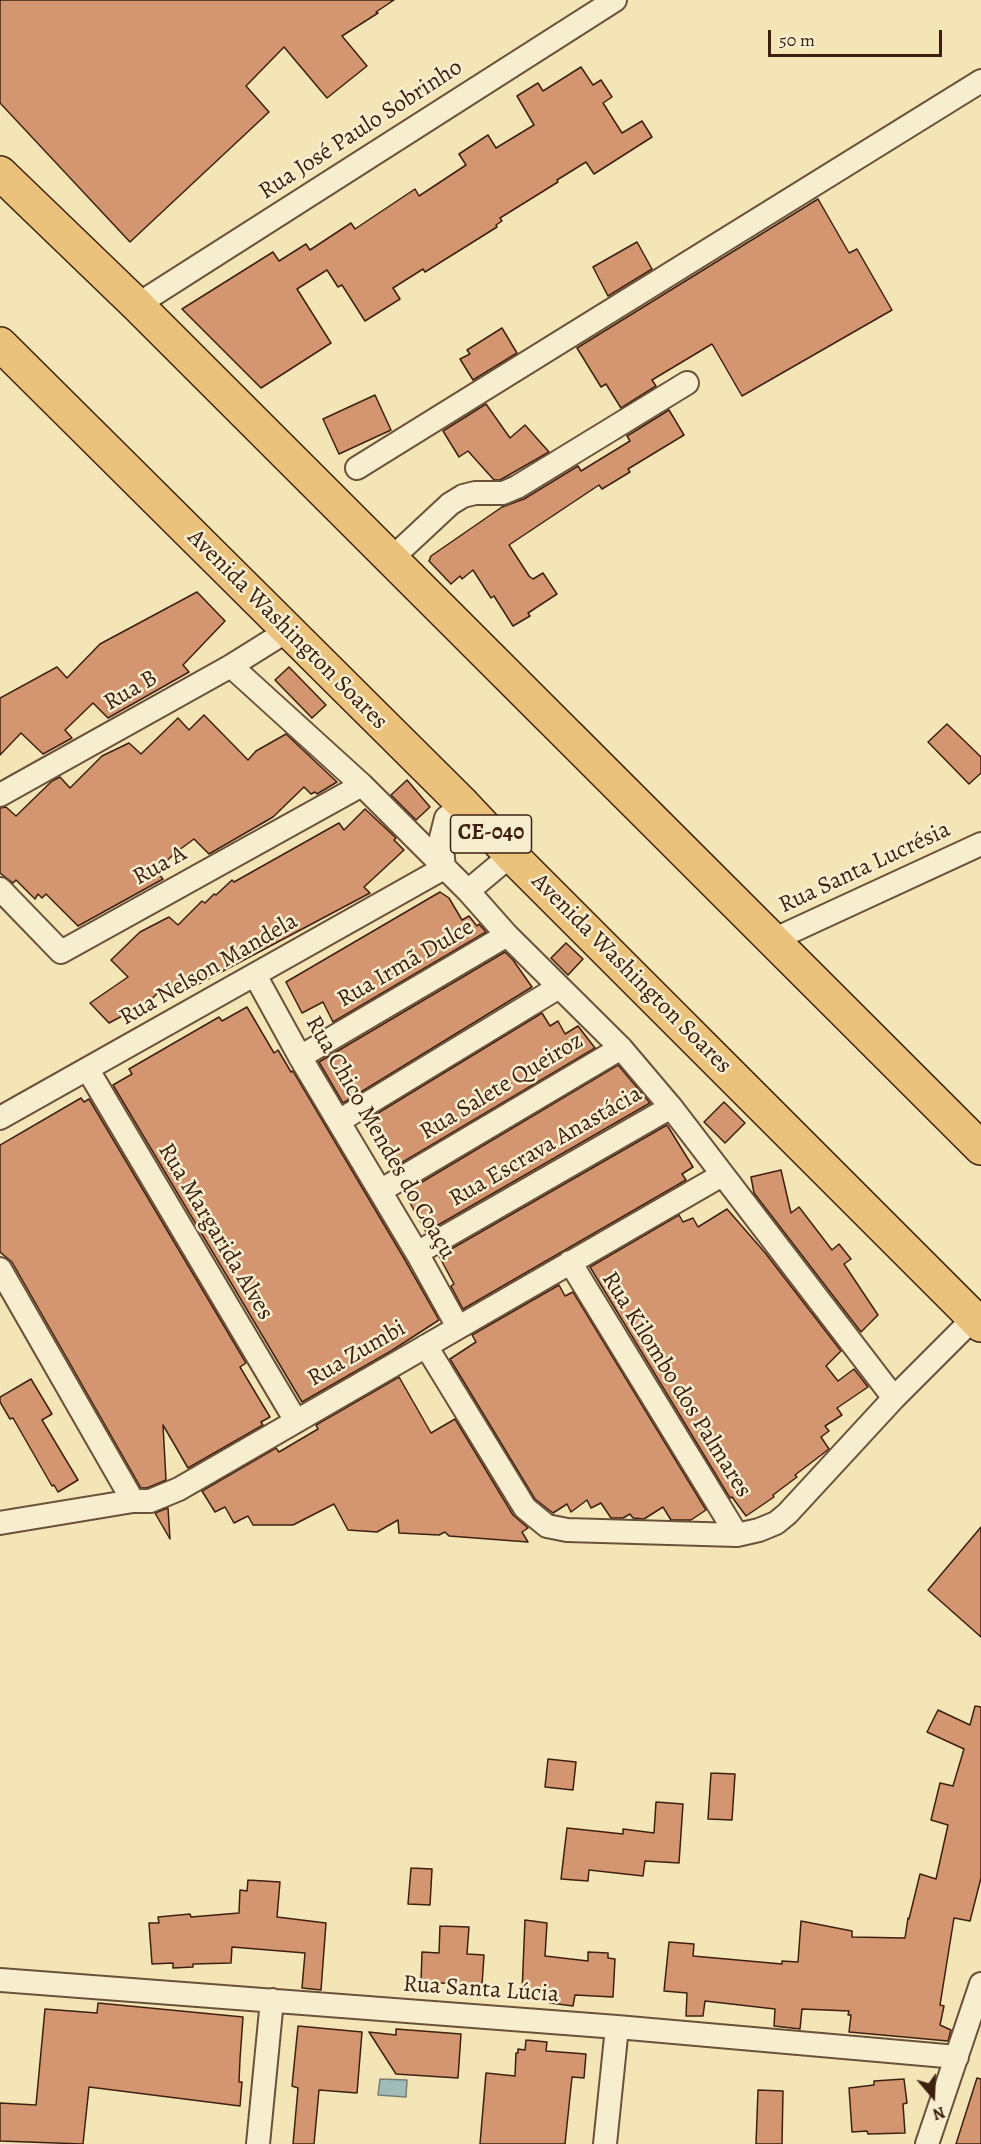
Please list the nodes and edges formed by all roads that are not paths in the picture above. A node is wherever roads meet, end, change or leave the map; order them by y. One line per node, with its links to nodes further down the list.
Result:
1 (615, 0): 4 (street, Rua José Paulo Sobrinho)
2 (981, 81): 7 (street)
3 (0, 172): 4 (highway)
4 (137, 305): 8 (highway)
5 (0, 344): 9 (highway, Avenida Washington Soares / CE-040)
6 (687, 382): 8 (street)
7 (357, 468)
8 (391, 559): 20 (highway)
9 (287, 631): 10 (street, Rua B); 13 (highway, Avenida Washington Soares / CE-040)
10 (231, 666): 11 (street); 12 (street, Rua B)
11 (362, 785): 16 (street); 17 (street, Rua A)
12 (0, 795)
13 (463, 804): 15 (highway, Avenida Washington Soares / CE-040); 16 (street)
14 (981, 844): 20 (street, Rua Santa Lucrésia)
15 (511, 855): 18 (street); 35 (highway, Avenida Washington Soares / CE-040)
16 (444, 868): 18 (street); 21 (street, Rua Nelson Mandela)
17 (0, 889)
18 (468, 891): 19 (street)
19 (507, 935): 22 (street); 24 (street, Rua Irmã Dulce)
20 (772, 940): 29 (highway)
21 (255, 975): 24 (street, Rua Chico Mendes do Coaçu); 25 (street, Rua Nelson Mandela)
22 (559, 987): 23 (street); 28 (street)
23 (621, 1048): 26 (street); 31 (street, Rua Salete Queiroz)
24 (300, 1057): 28 (street, Rua Chico Mendes do Coaçu)
25 (88, 1070): 27 (street, Rua Nelson Mandela); 39 (street, Rua Margarida Alves)
26 (670, 1107): 30 (street); 32 (street, Rua Escrava Anastácia)
27 (0, 1118)
28 (339, 1121): 31 (street, Rua Chico Mendes do Coaçu)
29 (981, 1148)
30 (722, 1175): 33 (street, Rua Zumbi); 38 (street)
31 (380, 1191): 32 (street, Rua Chico Mendes do Coaçu)
32 (417, 1253): 36 (street, Rua Chico Mendes do Coaçu)
33 (570, 1262): 36 (street, Rua Zumbi); 42 (street, Rua Kilombo dos Palmares)
34 (0, 1269): 40 (street)
35 (977, 1321): 38 (street)
36 (458, 1327): 37 (street, Rua Zumbi)
37 (426, 1346): 39 (street, Rua Zumbi); 42 (street)
38 (894, 1398): 42 (street)
39 (296, 1421): 40 (street, Rua Zumbi)
40 (133, 1501): 41 (street, Rua Zumbi)
41 (0, 1523)
42 (737, 1535)
43 (0, 1980): 45 (street, Rua Santa Lúcia)
44 (981, 1984): 47 (street)
45 (272, 2001): 46 (street, Rua Santa Lúcia); 48 (street)
46 (617, 2027): 47 (street, Rua Santa Lúcia); 49 (street)
47 (957, 2057): 50 (street)
48 (258, 2144)
49 (605, 2144)
50 (927, 2144)

